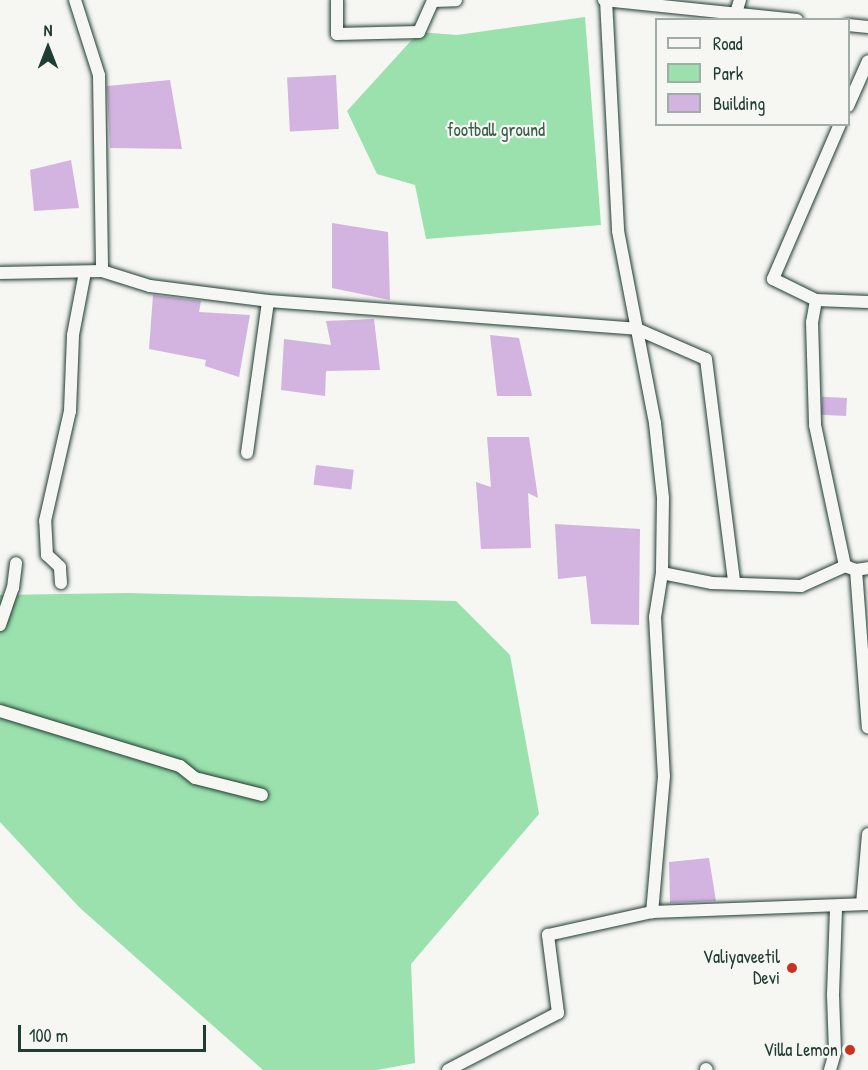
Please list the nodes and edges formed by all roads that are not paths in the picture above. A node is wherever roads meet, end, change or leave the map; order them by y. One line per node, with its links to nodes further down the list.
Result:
1 (75, 0): 13 (street)
2 (337, 0): 3 (street)
3 (456, 0)
4 (605, 0): 6 (street); 19 (street)
5 (740, 0): 6 (street)
6 (736, 13): 7 (street)
7 (780, 18)
8 (850, 25): 9 (street)
9 (868, 27)
10 (868, 61): 11 (street)
11 (850, 104)
12 (839, 126): 16 (street)
13 (102, 271): 14 (street); 17 (street)
14 (85, 272): 15 (street); 25 (street)
15 (0, 273)
16 (816, 300): 18 (street); 22 (street)
17 (268, 301): 19 (street); 20 (street)
18 (868, 302)
19 (637, 329): 23 (street); 24 (street)
20 (247, 453)
21 (16, 563): 26 (street)
22 (856, 568): 24 (street); 28 (street)
23 (662, 573): 24 (street); 33 (street)
24 (734, 582)
25 (61, 583)
26 (0, 625)
27 (0, 711): 29 (street)
28 (868, 728)
29 (262, 795)
30 (868, 834): 31 (street)
31 (865, 904): 32 (street)
32 (836, 907): 33 (street); 35 (street)
33 (652, 912): 34 (street)
34 (448, 1070)
35 (830, 1070)

